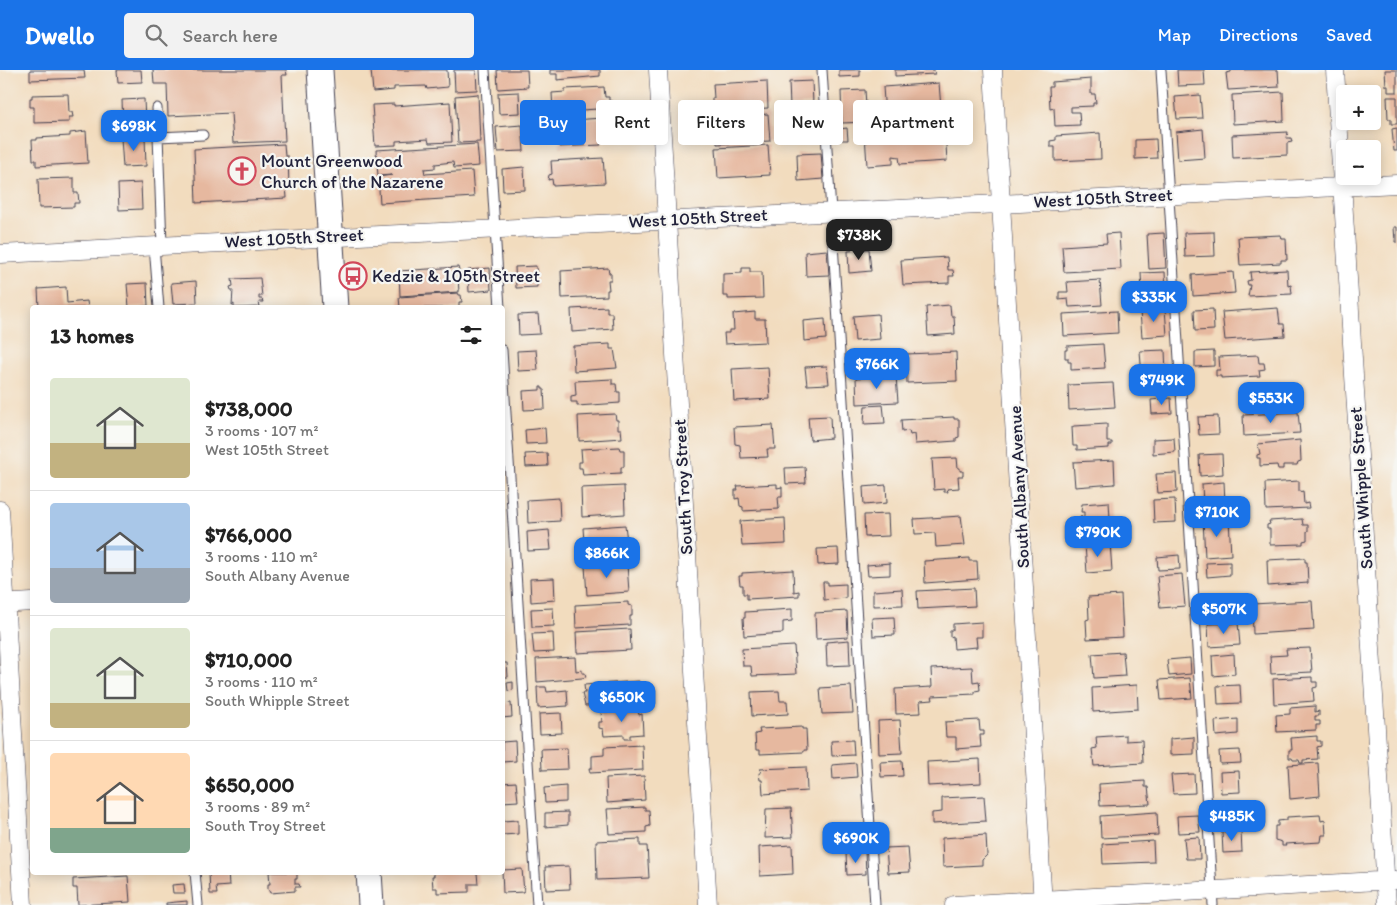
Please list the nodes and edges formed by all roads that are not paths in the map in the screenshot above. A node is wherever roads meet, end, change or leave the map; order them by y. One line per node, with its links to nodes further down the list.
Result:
1 (320, 70): 18 (main road)
2 (485, 70): 17 (lane)
3 (658, 70): 16 (street, South Troy Street)
4 (822, 70): 15 (lane)
5 (993, 70): 14 (street, South Albany Avenue)
6 (1161, 70): 13 (lane)
7 (1335, 70): 12 (street, South Whipple Street)
8 (157, 108): 10 (lane)
9 (203, 135): 10 (lane)
10 (158, 137): 19 (lane)
11 (1397, 184): 12 (street, West 105th Street)
12 (1342, 187): 13 (street, West 105th Street); 30 (street, South Whipple Street)
13 (1168, 195): 14 (street, West 105th Street); 31 (lane)
14 (1002, 203): 15 (street, West 105th Street); 32 (street, South Albany Avenue)
15 (831, 212): 16 (street, West 105th Street); 38 (lane)
16 (667, 220): 17 (street, West 105th Street); 37 (street, South Troy Street)
17 (495, 228): 18 (street, West 105th Street); 23 (lane)
18 (331, 236): 19 (street, West 105th Street); 22 (main road)
19 (158, 245): 20 (street, West 105th Street); 21 (lane)
20 (0, 254)
21 (159, 305)
22 (335, 305)
23 (500, 305)
24 (505, 398): 36 (lane)
25 (0, 510): 27 (street)
26 (30, 602): 27 (street)
27 (3, 604): 33 (street)
28 (196, 875): 34 (lane)
29 (369, 875): 35 (main road)
30 (1391, 880): 31 (street); 40 (street, South Whipple Street)
31 (1213, 898): 32 (street)
32 (1043, 902): 39 (street)
33 (23, 905)
34 (198, 905)
35 (371, 905)
36 (537, 905)
37 (708, 905)
38 (875, 905)
39 (954, 905)
40 (1386, 905)

